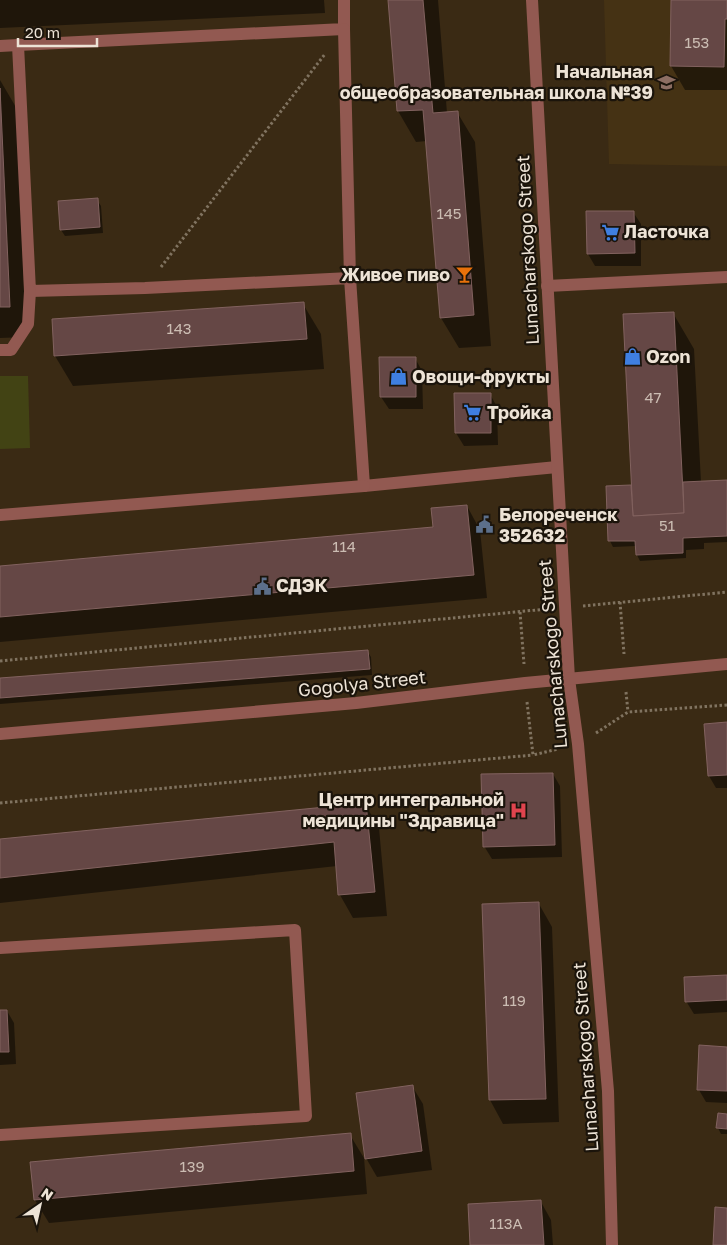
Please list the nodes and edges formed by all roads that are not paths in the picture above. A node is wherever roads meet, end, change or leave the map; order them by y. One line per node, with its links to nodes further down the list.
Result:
1 (344, 0): 3 (street)
2 (532, 0): 8 (street, Lunacharskogo Street)
3 (344, 29): 4 (street); 7 (street)
4 (18, 45): 5 (street); 9 (street)
5 (0, 46)
6 (727, 277): 8 (street)
7 (350, 278): 9 (street); 12 (street)
8 (547, 286): 11 (street, Lunacharskogo Street)
9 (30, 291): 10 (street)
10 (0, 350)
11 (557, 467): 12 (street); 15 (street, Lunacharskogo Street)
12 (364, 486): 13 (street)
13 (0, 515)
14 (727, 664): 15 (street, Gogolya Street)
15 (569, 679): 16 (street, Gogolya Street); 19 (street, Lunacharskogo Street)
16 (0, 734)
17 (0, 948): 18 (street)
18 (0, 1135)
19 (612, 1245)

